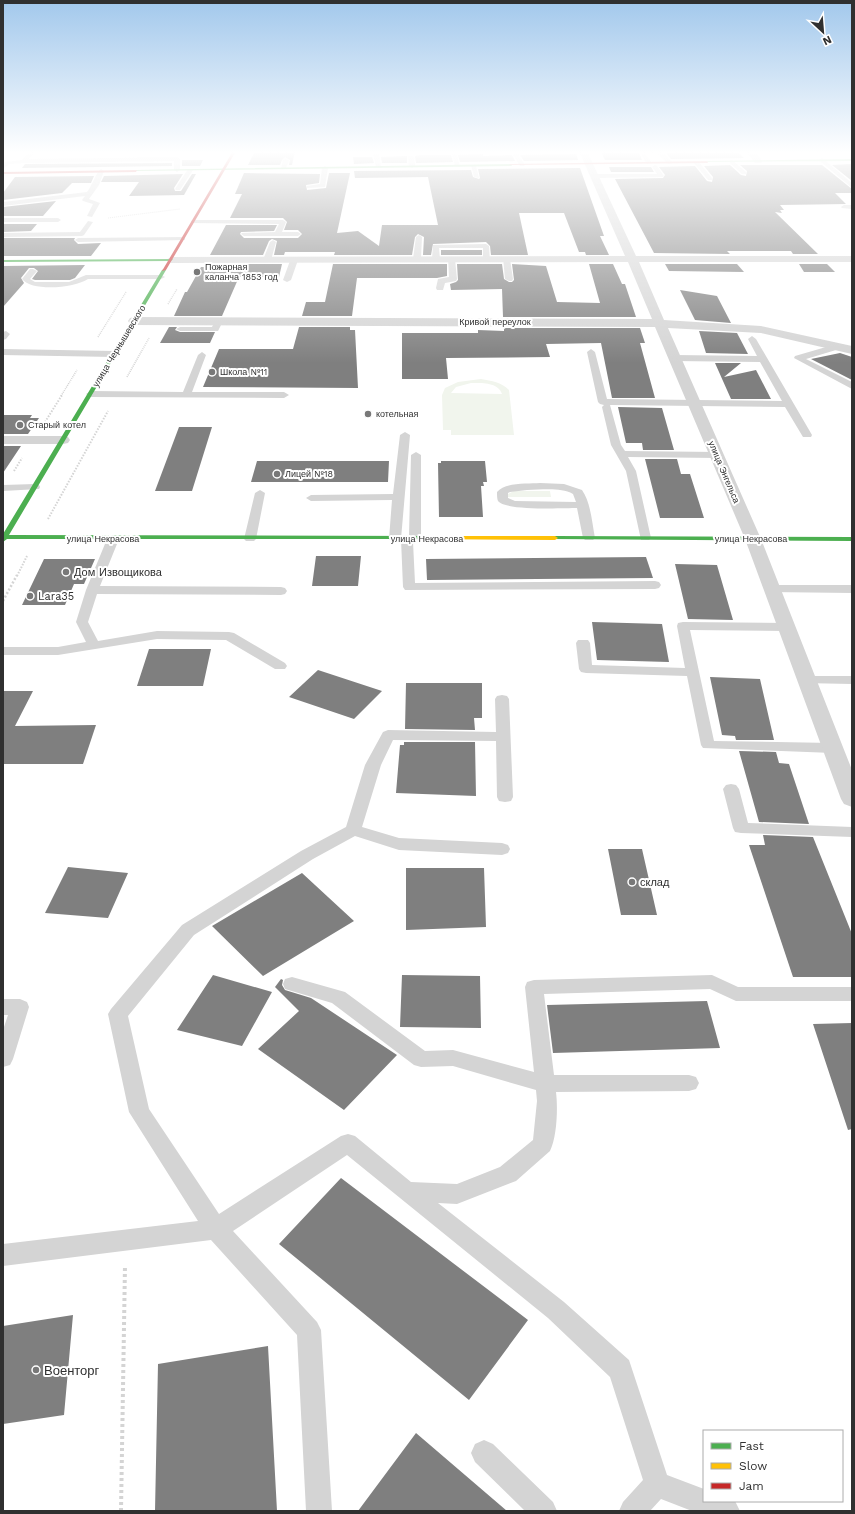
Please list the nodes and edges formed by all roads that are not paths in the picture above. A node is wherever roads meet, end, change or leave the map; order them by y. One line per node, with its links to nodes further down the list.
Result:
1 (89, 222): 10 (lane)
2 (194, 222): 3 (lane); 12 (street, улица Чернышевского)
3 (210, 222)
4 (283, 222): 7 (lane)
5 (615, 222): 20 (street, улица Энгельса)
6 (244, 234): 7 (lane)
7 (278, 234): 8 (lane)
8 (298, 234)
9 (3, 235): 10 (lane)
10 (80, 237): 12 (lane); 14 (lane)
11 (419, 237): 15 (lane)
12 (184, 239): 24 (street, улица Чернышевского)
13 (274, 242): 25 (lane)
14 (73, 248)
15 (417, 259): 16 (street); 26 (street)
16 (436, 259): 17 (street); 18 (lane)
17 (451, 259): 18 (street); 32 (lane)
18 (487, 259): 19 (street)
19 (506, 259): 20 (street); 30 (lane)
20 (632, 259): 21 (street); 35 (street, улица Энгельса)
21 (852, 259)
22 (3, 260): 23 (street)
23 (89, 260): 24 (street); 28 (lane)
24 (171, 260): 25 (street); 29 (street, улица Чернышевского)
25 (267, 260): 26 (street)
26 (294, 260): 31 (lane)
27 (33, 270): 28 (lane)
28 (86, 277): 29 (lane)
29 (161, 277): 33 (street, улица Чернышевского)
30 (509, 279)
31 (287, 280)
32 (440, 288)
33 (134, 321): 34 (street, Кривой переулок); 42 (street, улица Чернышевского)
34 (219, 321): 35 (street, Кривой переулок); 36 (lane)
35 (659, 323): 38 (street, Кривой переулок); 44 (street, улица Энгельса)
36 (180, 329)
37 (752, 339): 45 (lane)
38 (833, 348): 39 (street, Кривой переулок); 46 (lane)
39 (852, 350)
40 (3, 352): 42 (lane)
41 (591, 352): 50 (lane)
42 (114, 354): 47 (street, улица Чернышевского)
43 (202, 355): 48 (lane)
44 (674, 358): 45 (lane); 50 (street, улица Энгельса)
45 (764, 359): 51 (lane)
46 (852, 386)
47 (90, 394): 48 (lane); 56 (street, улица Чернышевского)
48 (187, 394): 49 (lane)
49 (284, 395)
50 (694, 402): 51 (lane); 59 (street, улица Энгельса)
51 (788, 404): 54 (lane)
52 (607, 407): 57 (lane)
53 (405, 434): 63 (lane)
54 (807, 435)
55 (3, 440): 56 (street)
56 (63, 440): 60 (street, улица Чернышевского)
57 (621, 454): 59 (lane); 69 (lane)
58 (416, 455): 71 (lane)
59 (716, 455): 72 (street, улица Энгельса)
60 (34, 487): 61 (lane); 66 (street, улица Чернышевского)
61 (3, 488)
62 (260, 493): 70 (lane)
63 (398, 497): 64 (lane); 71 (lane)
64 (311, 498)
65 (582, 505): 65 (lane); 68 (lane)
66 (4, 538): 67 (street, улица Некрасова)
67 (113, 538): 70 (street, улица Некрасова); 77 (lane)
68 (589, 538): 69 (street, улица Некрасова); 71 (street, улица Некрасова)
69 (645, 538): 72 (street, улица Некрасова)
70 (250, 539): 71 (street, улица Некрасова)
71 (406, 539): 74 (lane)
72 (753, 539): 73 (street, улица Некрасова); 75 (street, улица Энгельса)
73 (852, 539)
74 (655, 585)
75 (772, 589): 76 (lane); 79 (street, улица Энгельса)
76 (852, 589)
77 (92, 590): 78 (lane); 81 (lane)
78 (281, 590)
79 (787, 627): 84 (lane); 85 (street, улица Энгельса)
80 (583, 642): 84 (lane)
81 (94, 645): 82 (lane); 83 (lane)
82 (3, 651)
83 (280, 666)
84 (692, 672): 89 (lane)
85 (806, 680): 86 (lane); 89 (street, улица Энгельса)
86 (852, 680)
87 (502, 699): 88 (lane)
88 (503, 737): 91 (lane); 93 (lane)
89 (833, 748): 92 (street, улица Энгельса)
90 (731, 789): 94 (lane)
91 (505, 797)
92 (852, 799)
93 (353, 830): 95 (lane); 103 (lane)
94 (852, 832)
95 (502, 849)
96 (292, 984): 101 (lane)
97 (852, 994): 101 (lane)
98 (3, 1007): 99 (lane)
99 (3, 1059)
100 (689, 1083): 101 (lane)
101 (545, 1084): 102 (lane)
102 (407, 1192): 103 (lane); 106 (lane)
103 (216, 1229): 104 (lane); 109 (lane)
104 (3, 1255)
105 (484, 1453): 110 (lane)
106 (657, 1484): 107 (lane); 111 (lane)
107 (703, 1502)
108 (704, 1502): 112 (lane)
109 (319, 1511)
110 (544, 1511)
111 (632, 1511)
112 (727, 1511)

